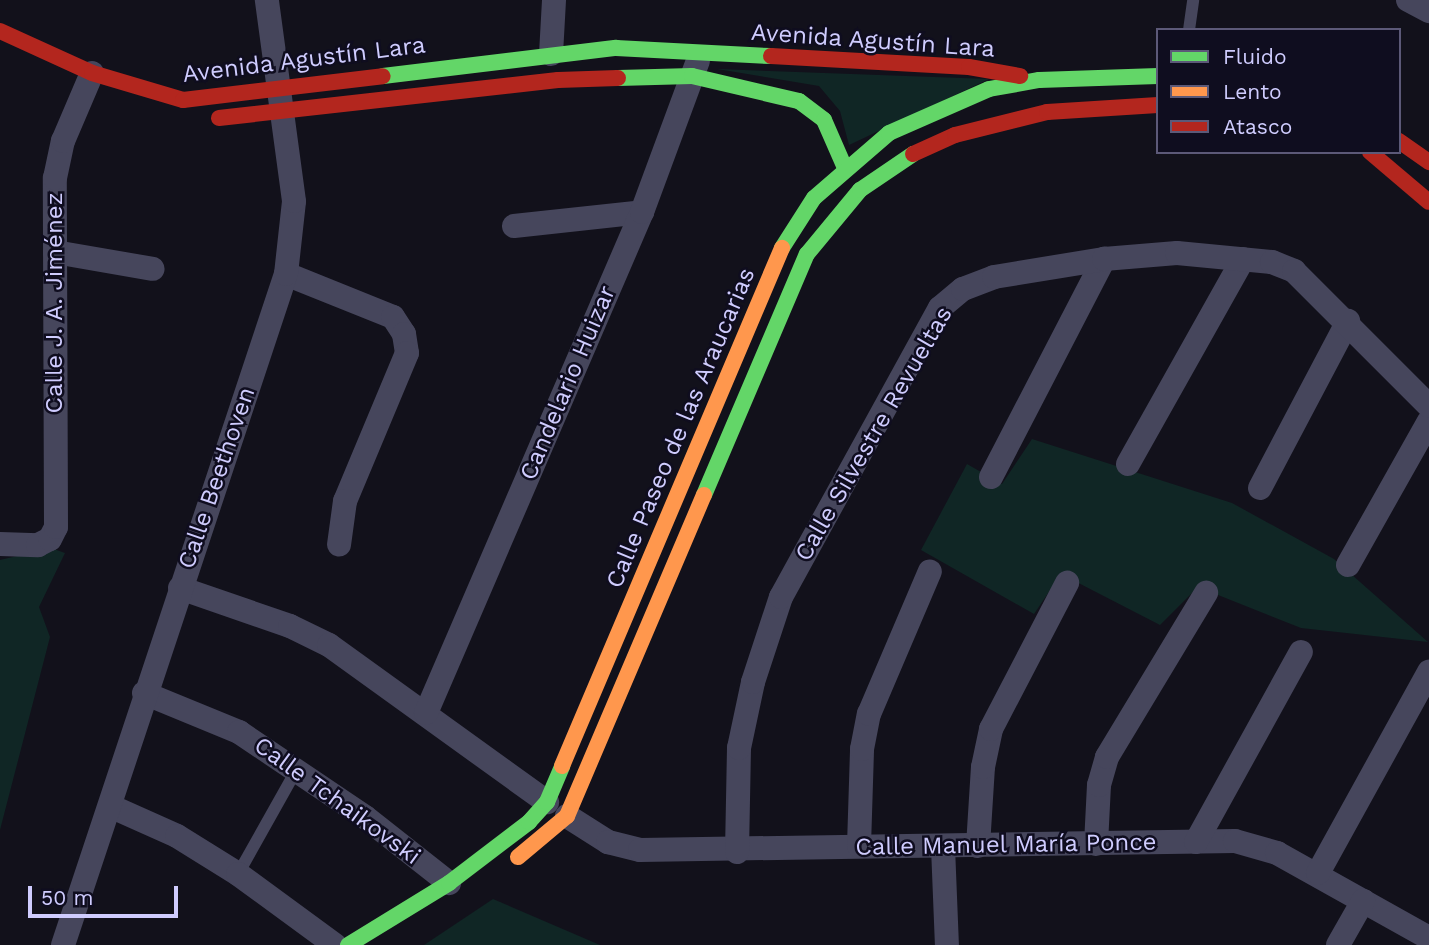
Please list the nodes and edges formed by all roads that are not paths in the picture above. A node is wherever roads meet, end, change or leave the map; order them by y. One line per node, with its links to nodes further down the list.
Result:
1 (267, 0): 14 (street, Calle Beethoven)
2 (554, 0): 9 (street)
3 (1193, 0): 6 (lane)
4 (1408, 0): 5 (street)
5 (1429, 11)
6 (1189, 28)
7 (0, 31): 10 (main road)
8 (701, 51): 9 (main road, Avenida Agustín Lara); 11 (street, Candelario Huizar); 13 (main road, Avenida Agustín Lara)
9 (551, 54): 14 (main road, Avenida Agustín Lara)
10 (92, 73): 14 (main road, Avenida Agustín Lara); 16 (main road); 25 (street, Calle J. A. Jiménez)
11 (692, 76): 14 (main road, Avenida Agustín Lara); 21 (main road, Avenida Agustín Lara); 23 (street, Candelario Huizar)
12 (1156, 76): 13 (main road, Calle Paseo de las Araucarias)
13 (1040, 80): 21 (main road, Calle Paseo de las Araucarias)
14 (280, 97): 17 (main road, Avenida Agustín Lara); 29 (street, Calle Beethoven)
15 (1156, 105): 32 (main road, Calle Paseo de las Araucarias)
16 (149, 108)
17 (197, 120)
18 (1401, 142): 20 (main road)
19 (1372, 154): 22 (main road)
20 (1429, 162)
21 (845, 168): 31 (main road, Calle Paseo de las Araucarias)
22 (1429, 202)
23 (642, 212): 24 (street); 48 (street, Candelario Huizar)
24 (514, 226)
25 (55, 252): 28 (street); 38 (street, Calle J. A. Jiménez)
26 (1104, 259): 27 (street, Calle Silvestre Revueltas); 36 (street); 58 (street, Calle Silvestre Revueltas)
27 (1243, 259): 30 (street, Calle Silvestre Revueltas); 35 (street)
28 (153, 268)
29 (286, 274): 39 (street); 43 (street, Calle Beethoven)
30 (1348, 321): 33 (street, Calle Silvestre Revueltas); 37 (street)
31 (742, 337): 32 (main road); 50 (main road, Calle Paseo de las Araucarias)
32 (767, 349): 52 (main road, Calle Paseo de las Araucarias)
33 (1429, 406)
34 (1429, 421): 40 (street)
35 (1128, 464)
36 (990, 477)
37 (1260, 488)
38 (0, 544)
39 (339, 545)
40 (1348, 565)
41 (930, 571): 55 (street)
42 (1066, 583): 56 (street)
43 (180, 588): 47 (street, Calle Beethoven); 48 (street)
44 (1206, 593): 54 (street)
45 (1301, 652): 53 (street)
46 (1429, 672): 60 (street)
47 (144, 692): 49 (street, Calle Tchaikovski); 51 (street, Calle Beethoven)
48 (426, 713): 50 (street)
49 (298, 769): 61 (lane); 62 (street, Calle Tchaikovski)
50 (547, 802): 62 (main road, Calle Paseo de las Araucarias)
51 (110, 806): 61 (street); 65 (street, Calle Beethoven)
52 (567, 816): 58 (street, Calle Manuel María Ponce); 59 (main road, Calle Paseo de las Araucarias)
53 (1196, 842): 54 (street, Calle Manuel María Ponce); 60 (street, Calle Manuel María Ponce)
54 (1096, 844): 56 (street, Calle Manuel María Ponce)
55 (859, 846): 57 (street, Calle Manuel María Ponce); 58 (street, Calle Manuel María Ponce)
56 (978, 846): 57 (street, Calle Manuel María Ponce)
57 (943, 847): 68 (street)
58 (737, 852)
59 (509, 864)
60 (1318, 873): 63 (street, Calle Manuel María Ponce)
61 (238, 874): 66 (street)
62 (449, 883): 67 (main road, Calle Paseo de las Araucarias)
63 (1363, 901): 64 (street, Calle Manuel María Ponce); 69 (street)
64 (1427, 933)
65 (63, 945)
66 (335, 945)
67 (348, 945)
68 (947, 945)
69 (1338, 945)

